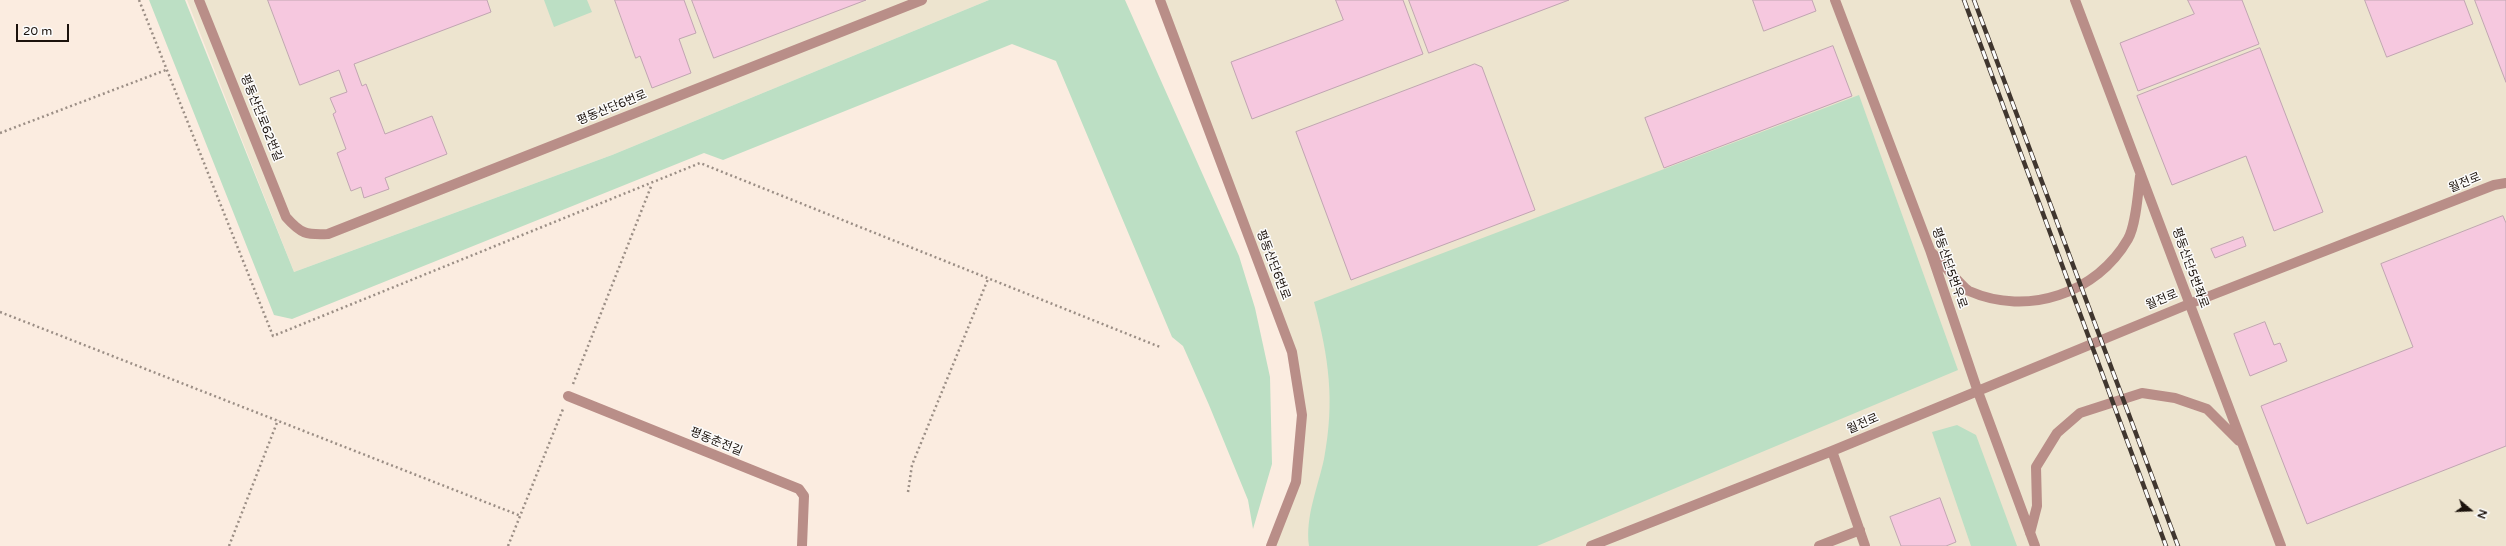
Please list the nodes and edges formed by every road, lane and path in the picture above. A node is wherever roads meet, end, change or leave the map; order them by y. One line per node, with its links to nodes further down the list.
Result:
1 (139, 0): 7 (path)
2 (199, 0): 12 (street, 평동산단로62번길)
3 (922, 0): 12 (street, 평동산단6번로)
4 (1160, 0): 30 (street, 평동산단6번로)
5 (1835, 0): 13 (street, 평동산단5번우로)
6 (2075, 0): 9 (street, 평동산단5번좌로)
7 (166, 70): 8 (path); 10 (path)
8 (0, 134)
9 (2141, 173): 13 (street); 15 (street, 평동산단5번좌로)
10 (652, 183): 14 (path); 19 (path)
11 (2506, 183): 15 (street, 월전로)
12 (311, 235)
13 (1930, 250): 18 (street, 평동산단5번우로)
14 (988, 279): 17 (path); 23 (path)
15 (2189, 304): 18 (street, 월전로); 21 (street, 평동산단5번좌로)
16 (0, 312): 20 (path)
17 (1160, 347)
18 (1977, 390): 22 (street, 월전로); 26 (street, 평동산단5번우로)
19 (568, 396): 24 (path); 29 (street, 평동춘전길)
20 (278, 420): 24 (path); 27 (path)
21 (2242, 444): 26 (street); 35 (street, 평동산단5번좌로)
22 (1832, 451): 25 (street); 31 (street, 월전로)
23 (908, 492)
24 (521, 516): 28 (path)
25 (1860, 530): 32 (street); 33 (street)
26 (2030, 534): 34 (street, 평동산단5번우로)
27 (229, 546)
28 (508, 546)
29 (802, 546)
30 (1271, 546)
31 (1591, 546)
32 (1820, 546)
33 (1865, 546)
34 (2035, 546)
35 (2281, 546)

